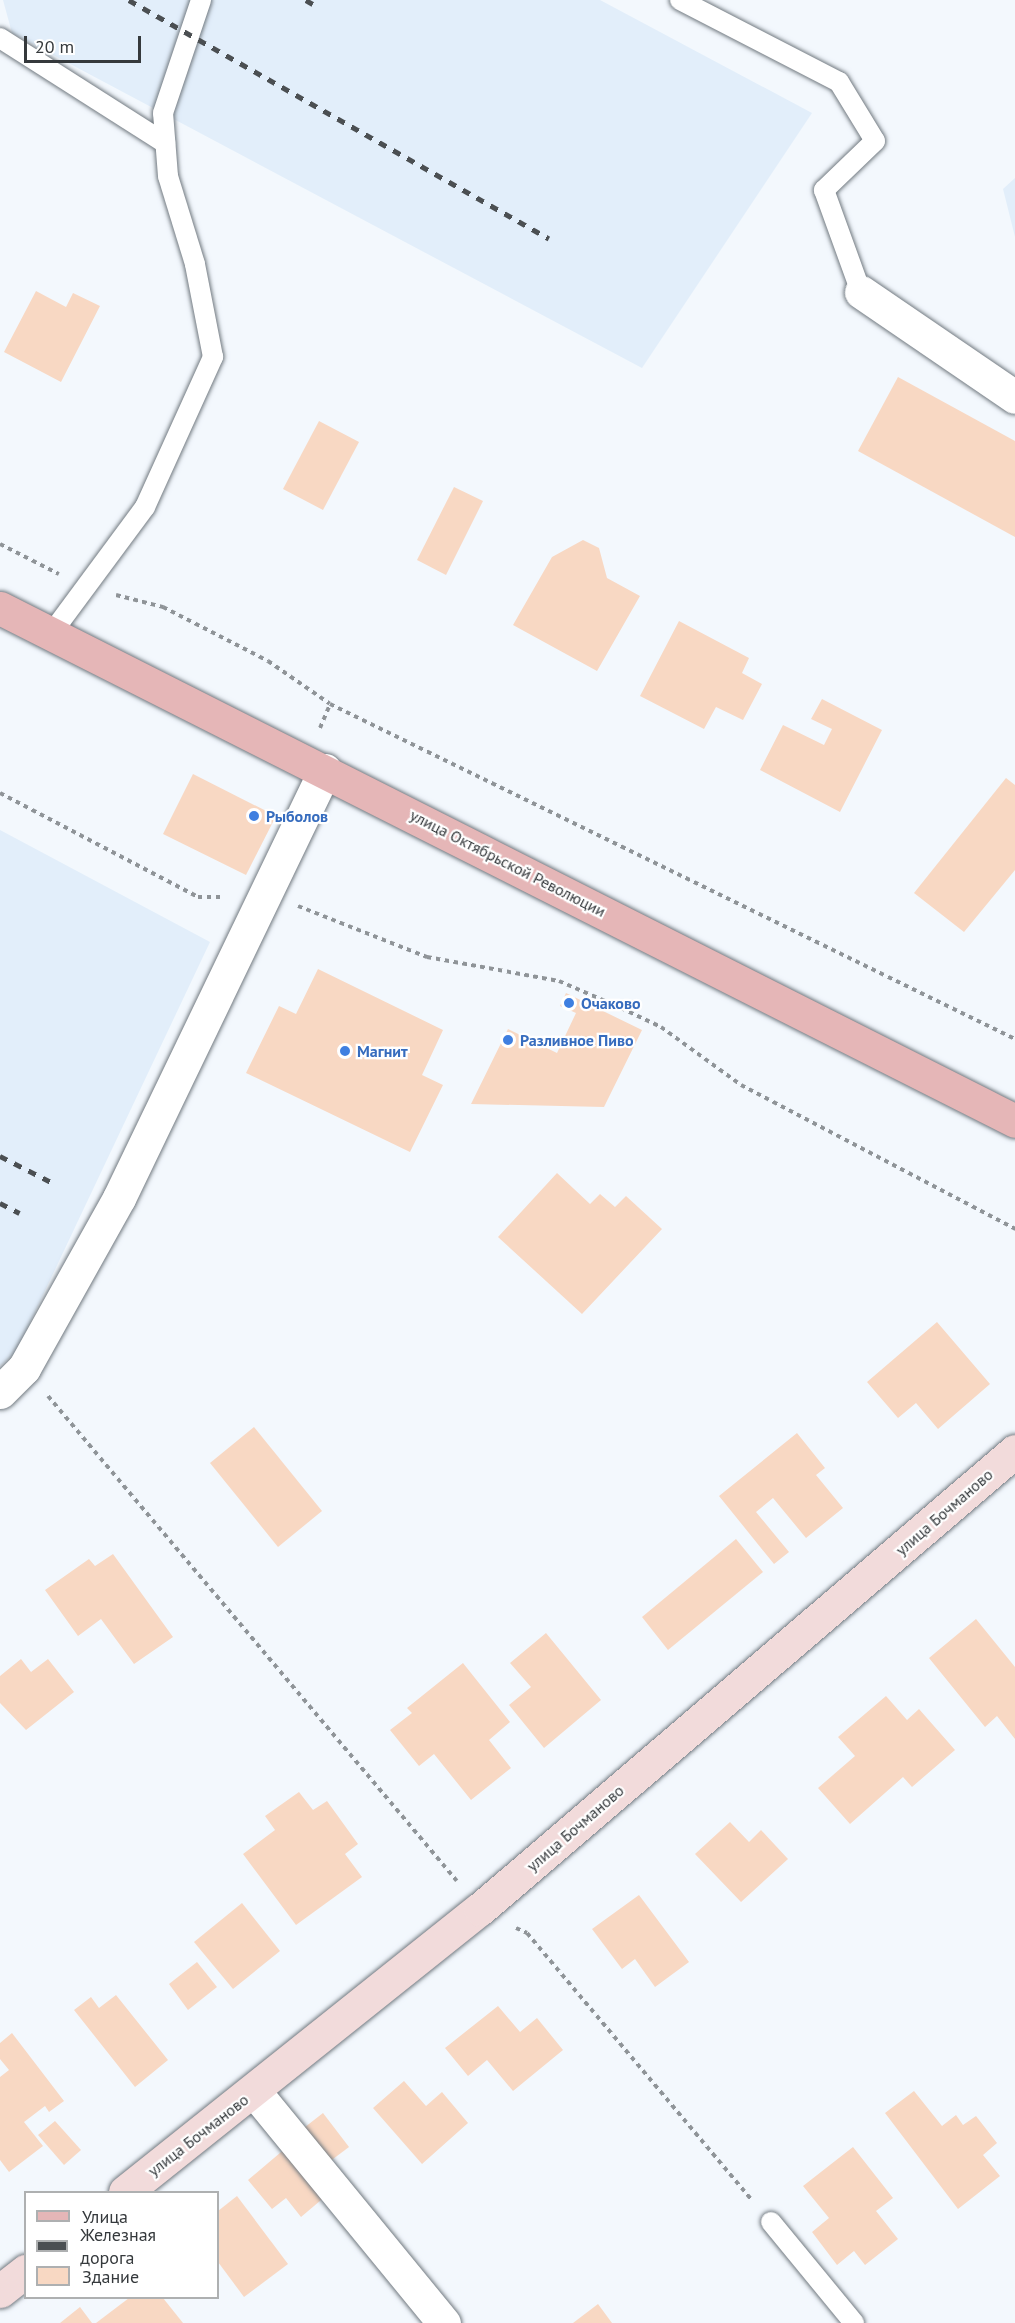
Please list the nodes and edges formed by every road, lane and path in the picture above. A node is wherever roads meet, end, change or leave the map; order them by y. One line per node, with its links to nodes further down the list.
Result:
1 (201, 0): 4 (lane)
2 (680, 0): 5 (lane)
3 (0, 38): 4 (lane)
4 (165, 143): 8 (lane)
5 (861, 292): 6 (street)
6 (1015, 397)
7 (0, 544): 8 (path)
8 (82, 586): 10 (lane); 14 (path)
9 (0, 608): 10 (main road, улица Октябрьской Революции)
10 (51, 634): 11 (main road, улица Октябрьской Революции)
11 (325, 770): 13 (street); 15 (main road, улица Октябрьской Революции)
12 (0, 793): 13 (path)
13 (267, 898): 16 (path); 17 (street)
14 (1015, 1039)
15 (1015, 1121)
16 (1015, 1229)
17 (24, 1368): 18 (street); 20 (path)
18 (0, 1392)
19 (1015, 1452): 20 (main road, улица Бочманово)
20 (480, 1909): 21 (main road, улица Бочманово); 23 (path)
21 (254, 2091): 22 (main road, улица Бочманово); 26 (street)
22 (128, 2191)
23 (771, 2222): 27 (lane)
24 (24, 2273): 25 (main road)
25 (0, 2291)
26 (444, 2323)
27 (854, 2323)

